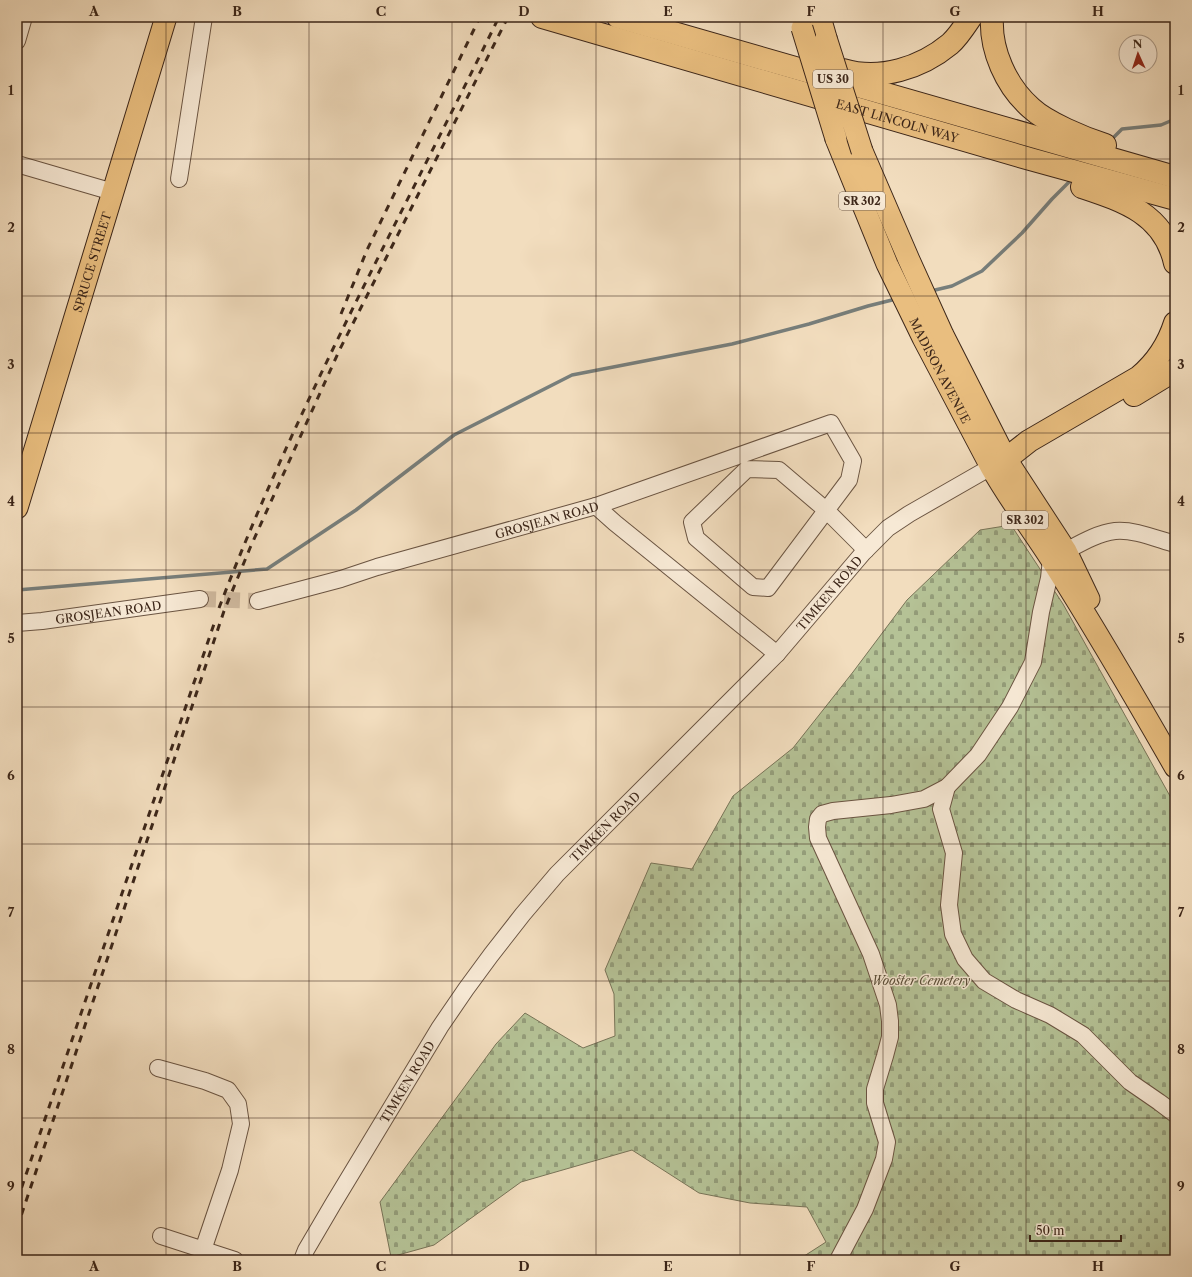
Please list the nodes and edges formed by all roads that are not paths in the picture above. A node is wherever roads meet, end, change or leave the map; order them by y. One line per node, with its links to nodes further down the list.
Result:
1 (24, 17): 11 (street)
2 (166, 17): 17 (main road, SPRUCE STREET)
3 (204, 17): 16 (street)
4 (542, 17): 18 (highway, EAST LINCOLN WAY / US 30)
5 (618, 17): 12 (highway, EAST LINCOLN WAY / US 30)
6 (655, 17): 8 (highway)
7 (820, 17): 22 (main road, MADISON AVENUE / SR 302, bridge)
8 (971, 17)
9 (992, 17): 12 (highway)
10 (800, 22): 22 (main road, MADISON AVENUE / SR 302, bridge)
11 (17, 40)
12 (1054, 134): 14 (highway, EAST LINCOLN WAY / US 30)
13 (17, 164): 17 (street)
14 (1161, 167): 15 (highway, EAST LINCOLN WAY / US 30)
15 (1175, 177)
16 (179, 179)
17 (113, 192): 26 (main road, SPRUCE STREET)
18 (1127, 193): 19 (highway, EAST LINCOLN WAY / US 30); 20 (highway)
19 (1175, 199)
20 (1175, 263)
21 (1175, 323): 24 (highway)
22 (933, 336): 24 (main road, MADISON AVENUE / SR 302)
23 (1175, 370): 24 (highway)
24 (999, 463): 29 (street, TIMKEN ROAD); 30 (main road, MADISON AVENUE / SR 302)
25 (596, 506): 27 (street, GROSJEAN ROAD); 32 (street, GROSJEAN ROAD); 34 (street)
26 (17, 508)
27 (826, 510): 27 (street); 29 (street)
28 (1174, 541): 30 (street)
29 (866, 550): 34 (street, TIMKEN ROAD)
30 (1058, 555): 35 (main road, MADISON AVENUE / SR 302); 36 (street)
31 (200, 599): 33 (street, GROSJEAN ROAD)
32 (258, 601)
33 (17, 623)
34 (777, 654): 44 (street, TIMKEN ROAD)
35 (1175, 767)
36 (947, 787): 37 (street); 38 (street)
37 (924, 799): 38 (street); 45 (street)
38 (941, 809): 40 (street)
39 (158, 1068): 42 (street)
40 (1175, 1114)
41 (162, 1236): 42 (street)
42 (203, 1250): 43 (street)
43 (235, 1260)
44 (302, 1260)
45 (838, 1260)

